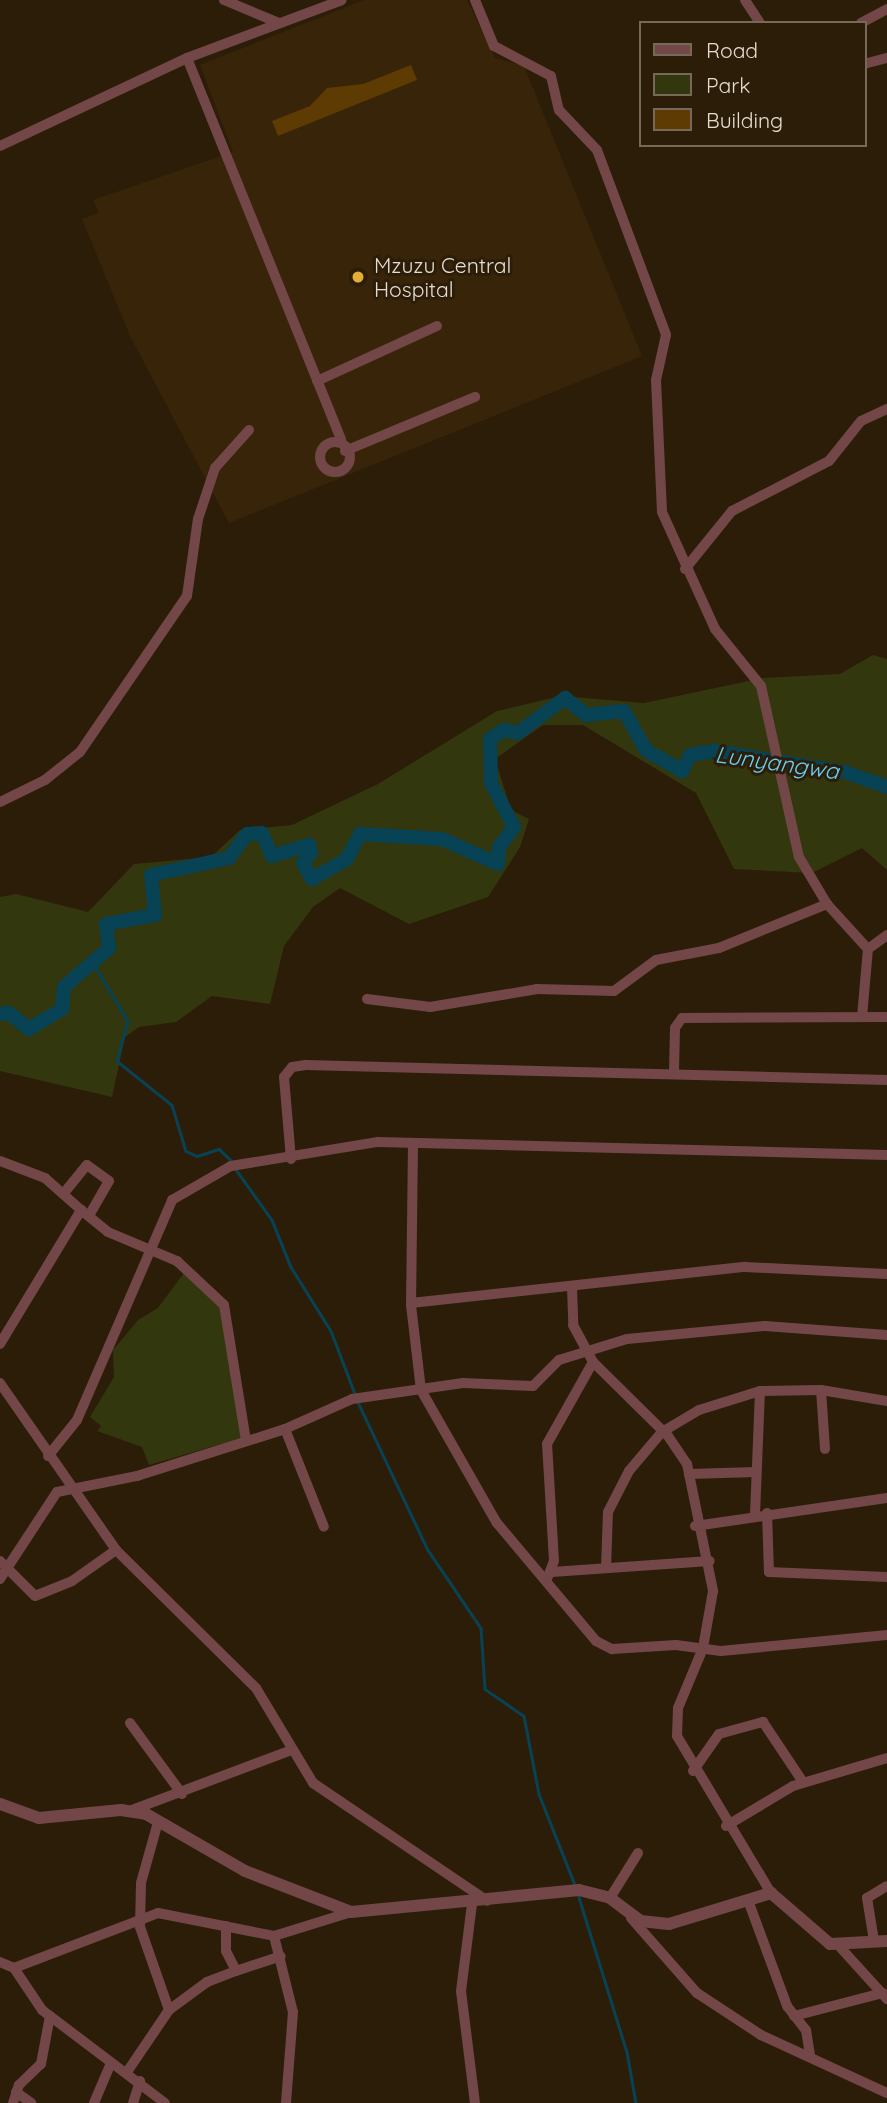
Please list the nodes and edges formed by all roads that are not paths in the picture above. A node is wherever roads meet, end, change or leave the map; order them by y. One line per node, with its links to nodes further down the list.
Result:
1 (224, 0): 8 (street)
2 (342, 0): 8 (street)
3 (475, 0): 20 (street)
4 (745, 0): 6 (street)
5 (887, 9): 7 (street)
6 (759, 21)
7 (865, 21)
8 (279, 23): 9 (street)
9 (187, 58): 12 (street); 14 (street)
10 (887, 58): 11 (street)
11 (866, 63)
12 (0, 146)
13 (437, 327): 14 (street)
14 (317, 381): 18 (street)
15 (475, 397): 19 (street)
16 (887, 410): 20 (street)
17 (249, 429): 21 (street)
18 (341, 439): 19 (street); 19 (street)
19 (345, 451)
20 (685, 569): 22 (street)
21 (0, 802)
22 (827, 904): 24 (street); 25 (street)
23 (887, 935): 24 (street)
24 (868, 949): 26 (street)
25 (367, 999)
26 (862, 1017): 27 (street); 28 (street)
27 (887, 1017)
28 (674, 1072): 29 (street); 32 (street)
29 (887, 1080)
30 (413, 1143): 31 (street); 32 (street); 39 (street)
31 (887, 1155)
32 (291, 1158): 36 (street)
33 (0, 1161): 34 (street)
34 (64, 1193): 35 (street); 35 (street)
35 (85, 1213): 36 (street); 41 (street)
36 (152, 1249): 51 (street); 53 (street)
37 (887, 1274): 38 (street)
38 (572, 1287): 39 (street); 42 (street)
39 (411, 1303): 45 (street)
40 (887, 1335): 42 (street)
41 (0, 1344)
42 (584, 1348): 43 (street); 45 (street)
43 (593, 1362): 50 (street); 66 (street)
44 (0, 1383): 53 (street)
45 (421, 1390): 49 (street); 66 (street)
46 (821, 1390): 47 (street); 48 (street); 52 (street)
47 (760, 1391): 50 (street); 54 (street)
48 (887, 1401)
49 (285, 1429): 51 (street); 61 (street)
50 (662, 1432): 55 (street); 65 (street)
51 (246, 1441): 56 (street)
52 (825, 1449)
53 (48, 1455): 56 (street)
54 (756, 1472): 55 (street); 59 (street)
55 (689, 1474): 60 (street)
56 (67, 1488): 62 (street); 64 (street)
57 (887, 1498): 58 (street)
58 (767, 1513): 59 (street); 67 (street)
59 (755, 1515): 60 (street)
60 (695, 1526): 63 (street)
61 (324, 1527)
62 (116, 1550): 64 (street); 72 (street)
63 (710, 1560): 65 (street); 70 (street)
64 (5, 1564): 68 (street)
65 (606, 1568): 66 (street)
66 (550, 1576): 70 (street)
67 (887, 1577)
68 (0, 1578)
69 (887, 1635): 70 (street)
70 (703, 1647): 74 (street)
71 (130, 1723): 76 (street)
72 (292, 1750): 76 (street); 85 (street)
73 (887, 1758): 75 (street)
74 (693, 1771): 75 (street); 80 (street)
75 (803, 1782): 80 (street)
76 (182, 1794): 78 (street)
77 (0, 1804): 78 (street)
78 (131, 1810): 79 (street)
79 (158, 1822): 88 (street); 90 (street)
80 (726, 1826): 83 (street)
81 (638, 1853): 84 (street)
82 (887, 1886): 93 (street)
83 (771, 1894): 86 (street); 94 (street)
84 (610, 1898): 85 (street); 89 (street)
85 (488, 1902): 87 (street)
86 (749, 1903): 89 (street); 102 (street)
87 (472, 1904): 88 (street); 115 (street)
88 (351, 1912): 92 (street)
89 (631, 1918): 103 (street)
90 (140, 1920): 91 (street); 97 (street); 100 (street)
91 (226, 1926): 92 (street); 98 (street)
92 (274, 1936): 95 (street)
93 (880, 1941): 94 (street)
94 (839, 1946): 99 (street)
95 (281, 1956): 98 (street); 114 (street)
96 (0, 1962): 97 (street)
97 (14, 1968): 101 (street)
98 (236, 1971): 100 (street)
99 (885, 1996): 102 (street)
100 (169, 2010): 105 (street)
101 (50, 2016): 104 (street); 107 (street)
102 (794, 2016): 103 (street)
103 (810, 2054): 108 (street)
104 (111, 2063): 105 (street); 111 (street)
105 (127, 2072): 106 (street)
106 (139, 2081): 112 (street); 113 (street)
107 (16, 2092): 109 (street); 110 (street)
108 (887, 2093)
109 (13, 2103)
110 (31, 2103)
111 (94, 2103)
112 (134, 2103)
113 (165, 2103)
114 (286, 2103)
115 (475, 2103)

